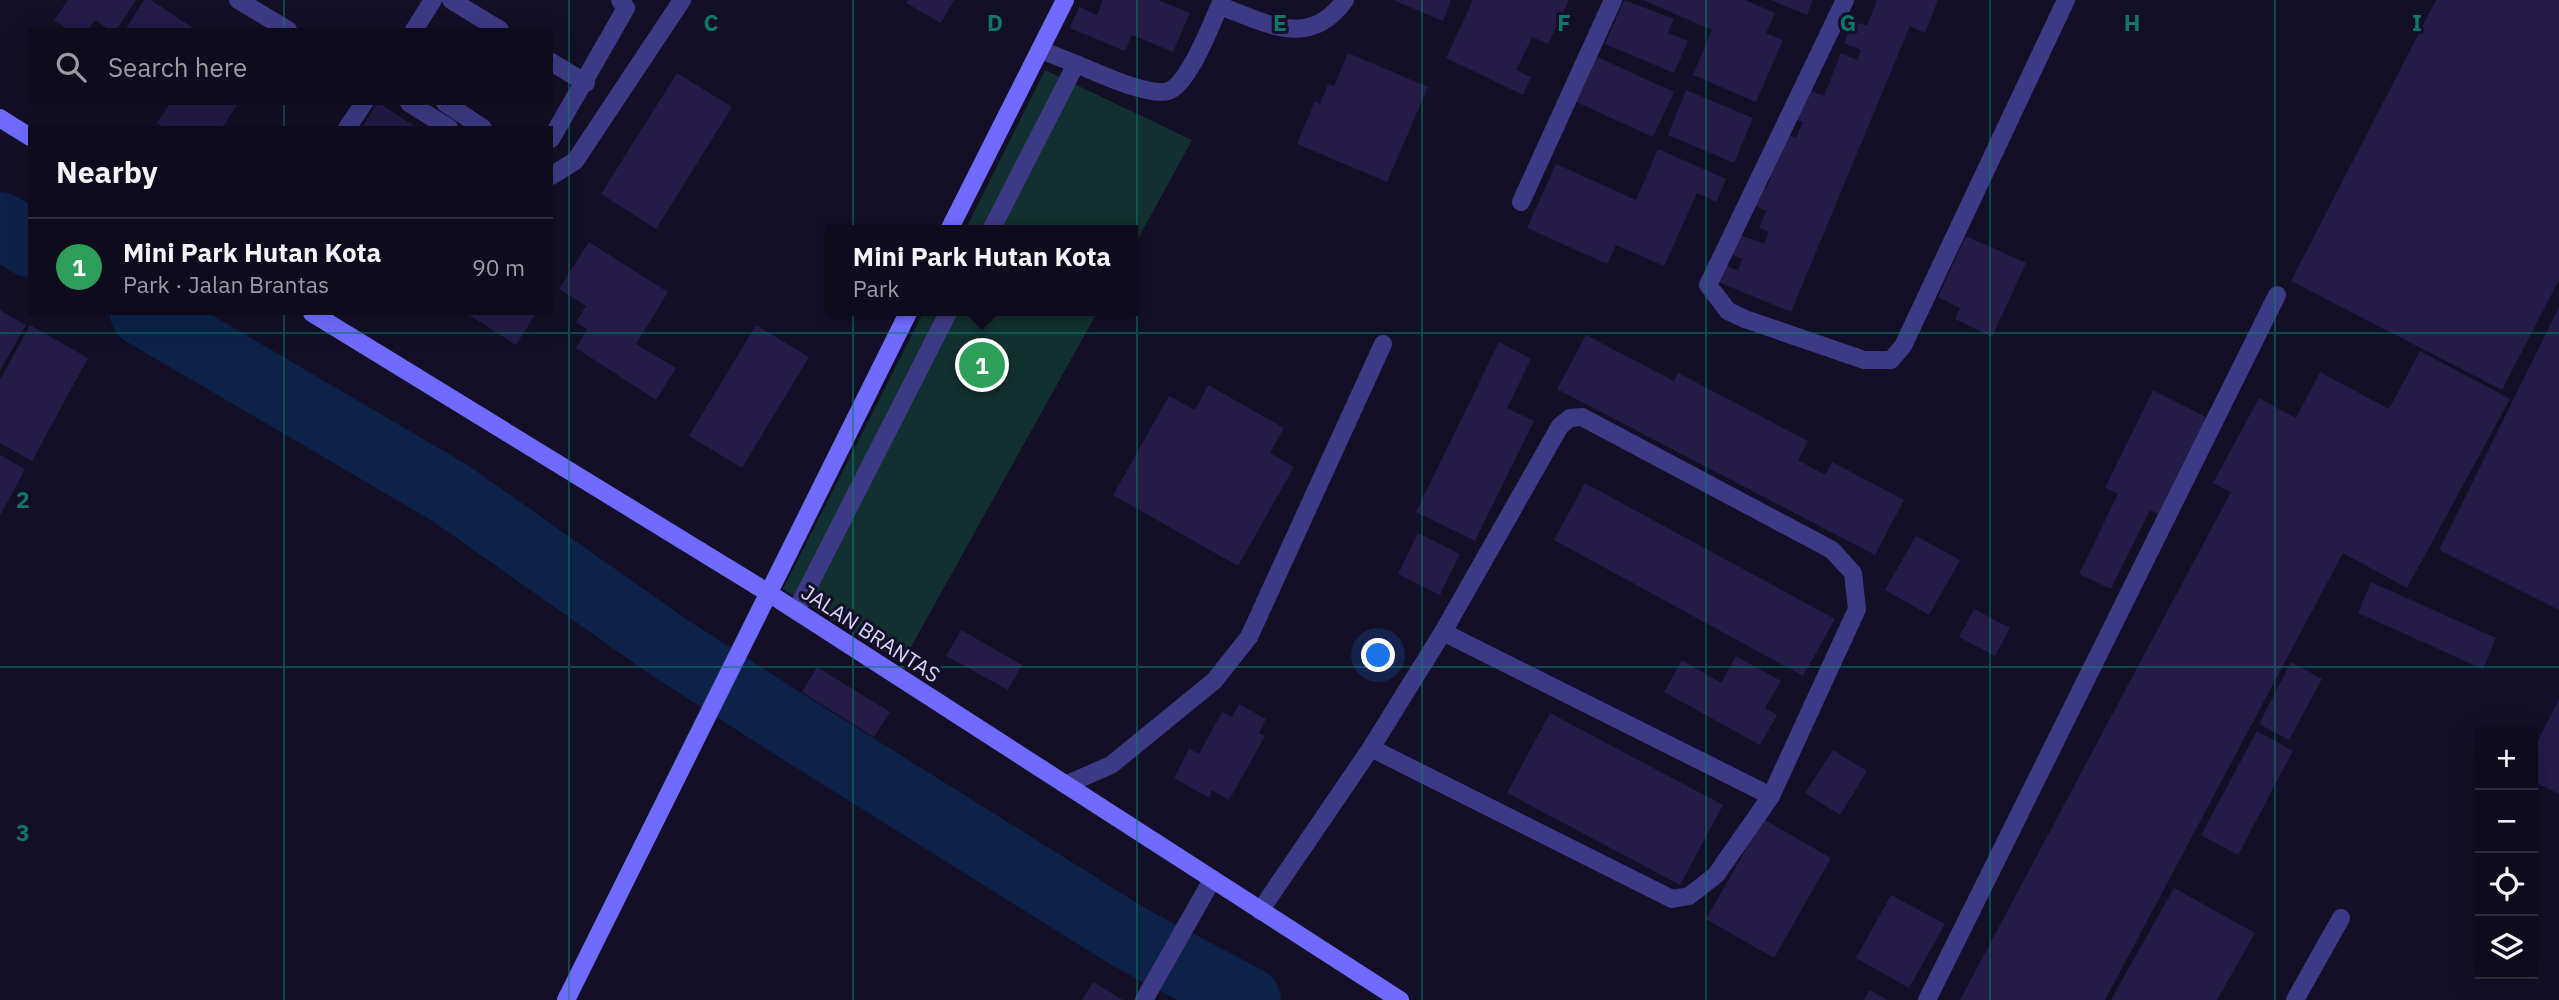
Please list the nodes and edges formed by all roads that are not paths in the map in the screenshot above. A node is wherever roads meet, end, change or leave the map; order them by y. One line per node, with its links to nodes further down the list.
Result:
1 (238, 0): 12 (street)
2 (433, 0): 13 (street)
3 (451, 0): 14 (street)
4 (620, 0): 18 (street)
5 (682, 0): 28 (street)
6 (1065, 0): 15 (main road)
7 (1345, 0): 11 (street)
8 (1613, 0): 29 (street)
9 (1845, 0): 10 (street)
10 (2066, 0)
11 (1221, 3): 17 (street)
12 (285, 28)
13 (415, 28)
14 (497, 28)
15 (1041, 50): 17 (street); 30 (main road)
16 (553, 63): 18 (street)
17 (1076, 64): 31 (street)
18 (586, 83): 27 (street)
19 (363, 105): 23 (street)
20 (412, 105): 24 (street)
21 (448, 105): 25 (street)
22 (0, 118): 26 (main road)
23 (348, 126)
24 (446, 126)
25 (478, 126)
26 (28, 136)
27 (553, 136)
28 (553, 175)
29 (1521, 202)
30 (952, 225)
31 (993, 225)
32 (2277, 295): 49 (street)
33 (315, 315): 37 (main road, JALAN BRANTAS)
34 (906, 316): 37 (main road)
35 (946, 316): 38 (street)
36 (1383, 344): 41 (street)
37 (767, 592): 38 (main road, JALAN BRANTAS); 47 (main road)
38 (796, 611): 41 (main road, JALAN BRANTAS)
39 (1443, 632): 40 (street); 42 (street); 42 (street)
40 (1371, 748): 42 (street); 44 (street)
41 (1065, 785): 43 (main road, JALAN BRANTAS)
42 (1771, 796)
43 (1212, 880): 44 (main road, JALAN BRANTAS); 46 (street)
44 (1260, 911): 48 (main road, JALAN BRANTAS)
45 (2340, 918): 50 (street)
46 (1147, 995)
47 (566, 1000)
48 (1400, 1000)
49 (1927, 1000)
50 (2295, 1000)

